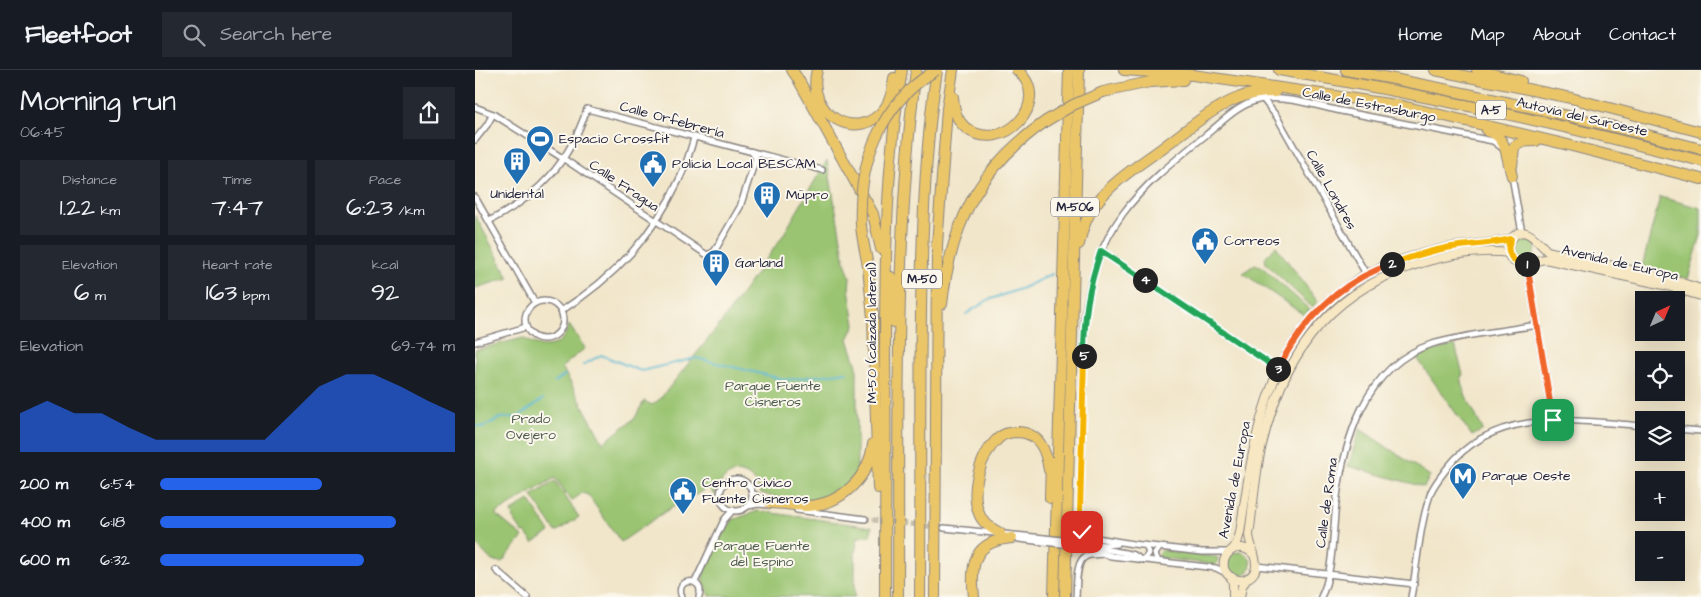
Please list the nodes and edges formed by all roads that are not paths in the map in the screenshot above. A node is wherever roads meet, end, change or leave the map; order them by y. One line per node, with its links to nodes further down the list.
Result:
1 (792, 70): 52 (highway)
2 (817, 70): 3 (highway)
3 (896, 70)
4 (902, 70): 38 (highway, M-50 (calzada lateral) / M-50)
5 (916, 70): 60 (highway, M-50)
6 (937, 70): 54 (highway, bridge); 103 (highway, M-50)
7 (1017, 70): 15 (highway)
8 (1069, 70): 48 (highway, M-506)
9 (1079, 70): 57 (highway, M-506)
10 (1123, 70): 16 (highway)
11 (1279, 70): 33 (highway, Autovía del Suroeste / A-5)
12 (1346, 70): 29 (highway, Autovía del Suroeste / A-5)
13 (1435, 70): 18 (highway)
14 (1477, 70): 18 (highway)
15 (953, 71): 65 (highway)
16 (1229, 80): 17 (highway); 65 (highway, bridge)
17 (1313, 92): 24 (highway); 57 (highway)
18 (1571, 98): 25 (highway)
19 (1263, 99): 20 (street, Calle de Estrasburgo); 23 (street, Calle Londres); 44 (street, Calle de Estrasburgo)
20 (1280, 100): 23 (street); 32 (street, Calle de Estrasburgo)
21 (475, 107): 22 (street, Calle Fragua)
22 (493, 114): 27 (street); 31 (street, Calle Fragua)
23 (1277, 117): 47 (street, Calle Londres)
24 (1448, 117): 28 (highway); 32 (highway)
25 (1701, 132)
26 (694, 138): 30 (street, Calle Orfebrería); 31 (street, Calle Orfebrería); 40 (street)
27 (475, 140)
28 (1560, 143): 35 (highway); 36 (highway)
29 (1701, 149)
30 (753, 152): 34 (street, Calle Orfebrería); 40 (street, Calle Fragua)
31 (564, 159): 39 (street); 40 (street, Calle Fragua)
32 (1507, 159): 35 (highway)
33 (1701, 161)
34 (822, 170)
35 (1512, 176): 41 (street)
36 (1701, 179)
37 (475, 197): 39 (street)
38 (887, 216): 52 (highway, M-50 (calzada lateral) / M-50); 60 (highway, M-50)
39 (489, 221): 51 (street)
40 (657, 222): 53 (street)
41 (1522, 232): 42 (street); 43 (street)
42 (1511, 239): 45 (street); 47 (street, Avenida de Europa)
43 (1538, 241): 46 (street); 49 (street, Avenida de Europa)
44 (1101, 251): 59 (street); 77 (street, Calle de Estrasburgo)
45 (1509, 253): 46 (street); 87 (street, Avenida de Europa)
46 (1531, 263): 50 (street, Avenida de Europa); 55 (street)
47 (1366, 274): 59 (street, Avenida de Europa)
48 (1062, 289): 66 (highway); 107 (highway, M-506)
49 (1701, 289)
50 (1701, 296)
51 (535, 303): 53 (street); 56 (street)
52 (884, 308): 101 (highway, M-50 (calzada lateral) / M-50)
53 (561, 311): 56 (street)
54 (873, 318): 68 (highway); 100 (highway)
55 (1537, 325): 61 (street); 92 (street, Calle de Roma)
56 (526, 327): 58 (street)
57 (1073, 334): 108 (highway, M-506)
58 (475, 342)
59 (1278, 369): 85 (street, Avenida de Europa)
60 (899, 386): 102 (highway, M-50)
61 (1553, 420): 62 (street); 96 (street)
62 (1635, 425)
63 (1685, 429): 64 (street)
64 (1701, 430)
65 (935, 442): 104 (highway)
66 (1051, 477): 76 (highway); 106 (highway)
67 (752, 493): 68 (street); 69 (street); 70 (street)
68 (774, 504): 70 (street); 72 (street)
69 (724, 505): 71 (street); 73 (street)
70 (748, 506): 71 (street)
71 (733, 510): 73 (street)
72 (865, 519)
73 (724, 520): 95 (street)
74 (944, 528): 75 (street)
75 (984, 532): 76 (street); 78 (street)
76 (1000, 533): 79 (street)
77 (1085, 536): 81 (street); 82 (street)
78 (1012, 538): 79 (street); 105 (highway)
79 (1044, 540): 80 (street, bridge)
80 (1080, 544): 81 (street); 86 (street)
81 (1094, 544): 82 (street); 88 (street)
82 (1133, 544): 83 (street)
83 (1145, 546): 84 (street); 88 (street)
84 (1160, 547): 85 (street); 89 (street)
85 (1231, 551): 87 (street); 93 (street)
86 (1104, 554): 88 (street); 109 (street)
87 (1253, 554): 90 (street)
88 (1142, 560): 89 (street)
89 (1158, 561): 93 (street)
90 (1257, 566): 92 (street); 94 (street)
91 (496, 570): 98 (street)
92 (1328, 574): 96 (street); 112 (street, Calle de Roma)
93 (1229, 575): 94 (street); 110 (street)
94 (1247, 579): 111 (street)
95 (695, 582): 97 (street); 99 (street)
96 (1414, 584): 113 (street)
97 (701, 596)
98 (527, 597)
99 (682, 597)
100 (881, 597)
101 (885, 597)
102 (899, 597)
103 (920, 597)
104 (935, 597)
105 (974, 597)
106 (1048, 597)
107 (1054, 597)
108 (1065, 597)
109 (1076, 597)
110 (1233, 597)
111 (1240, 597)
112 (1321, 597)
113 (1411, 597)

